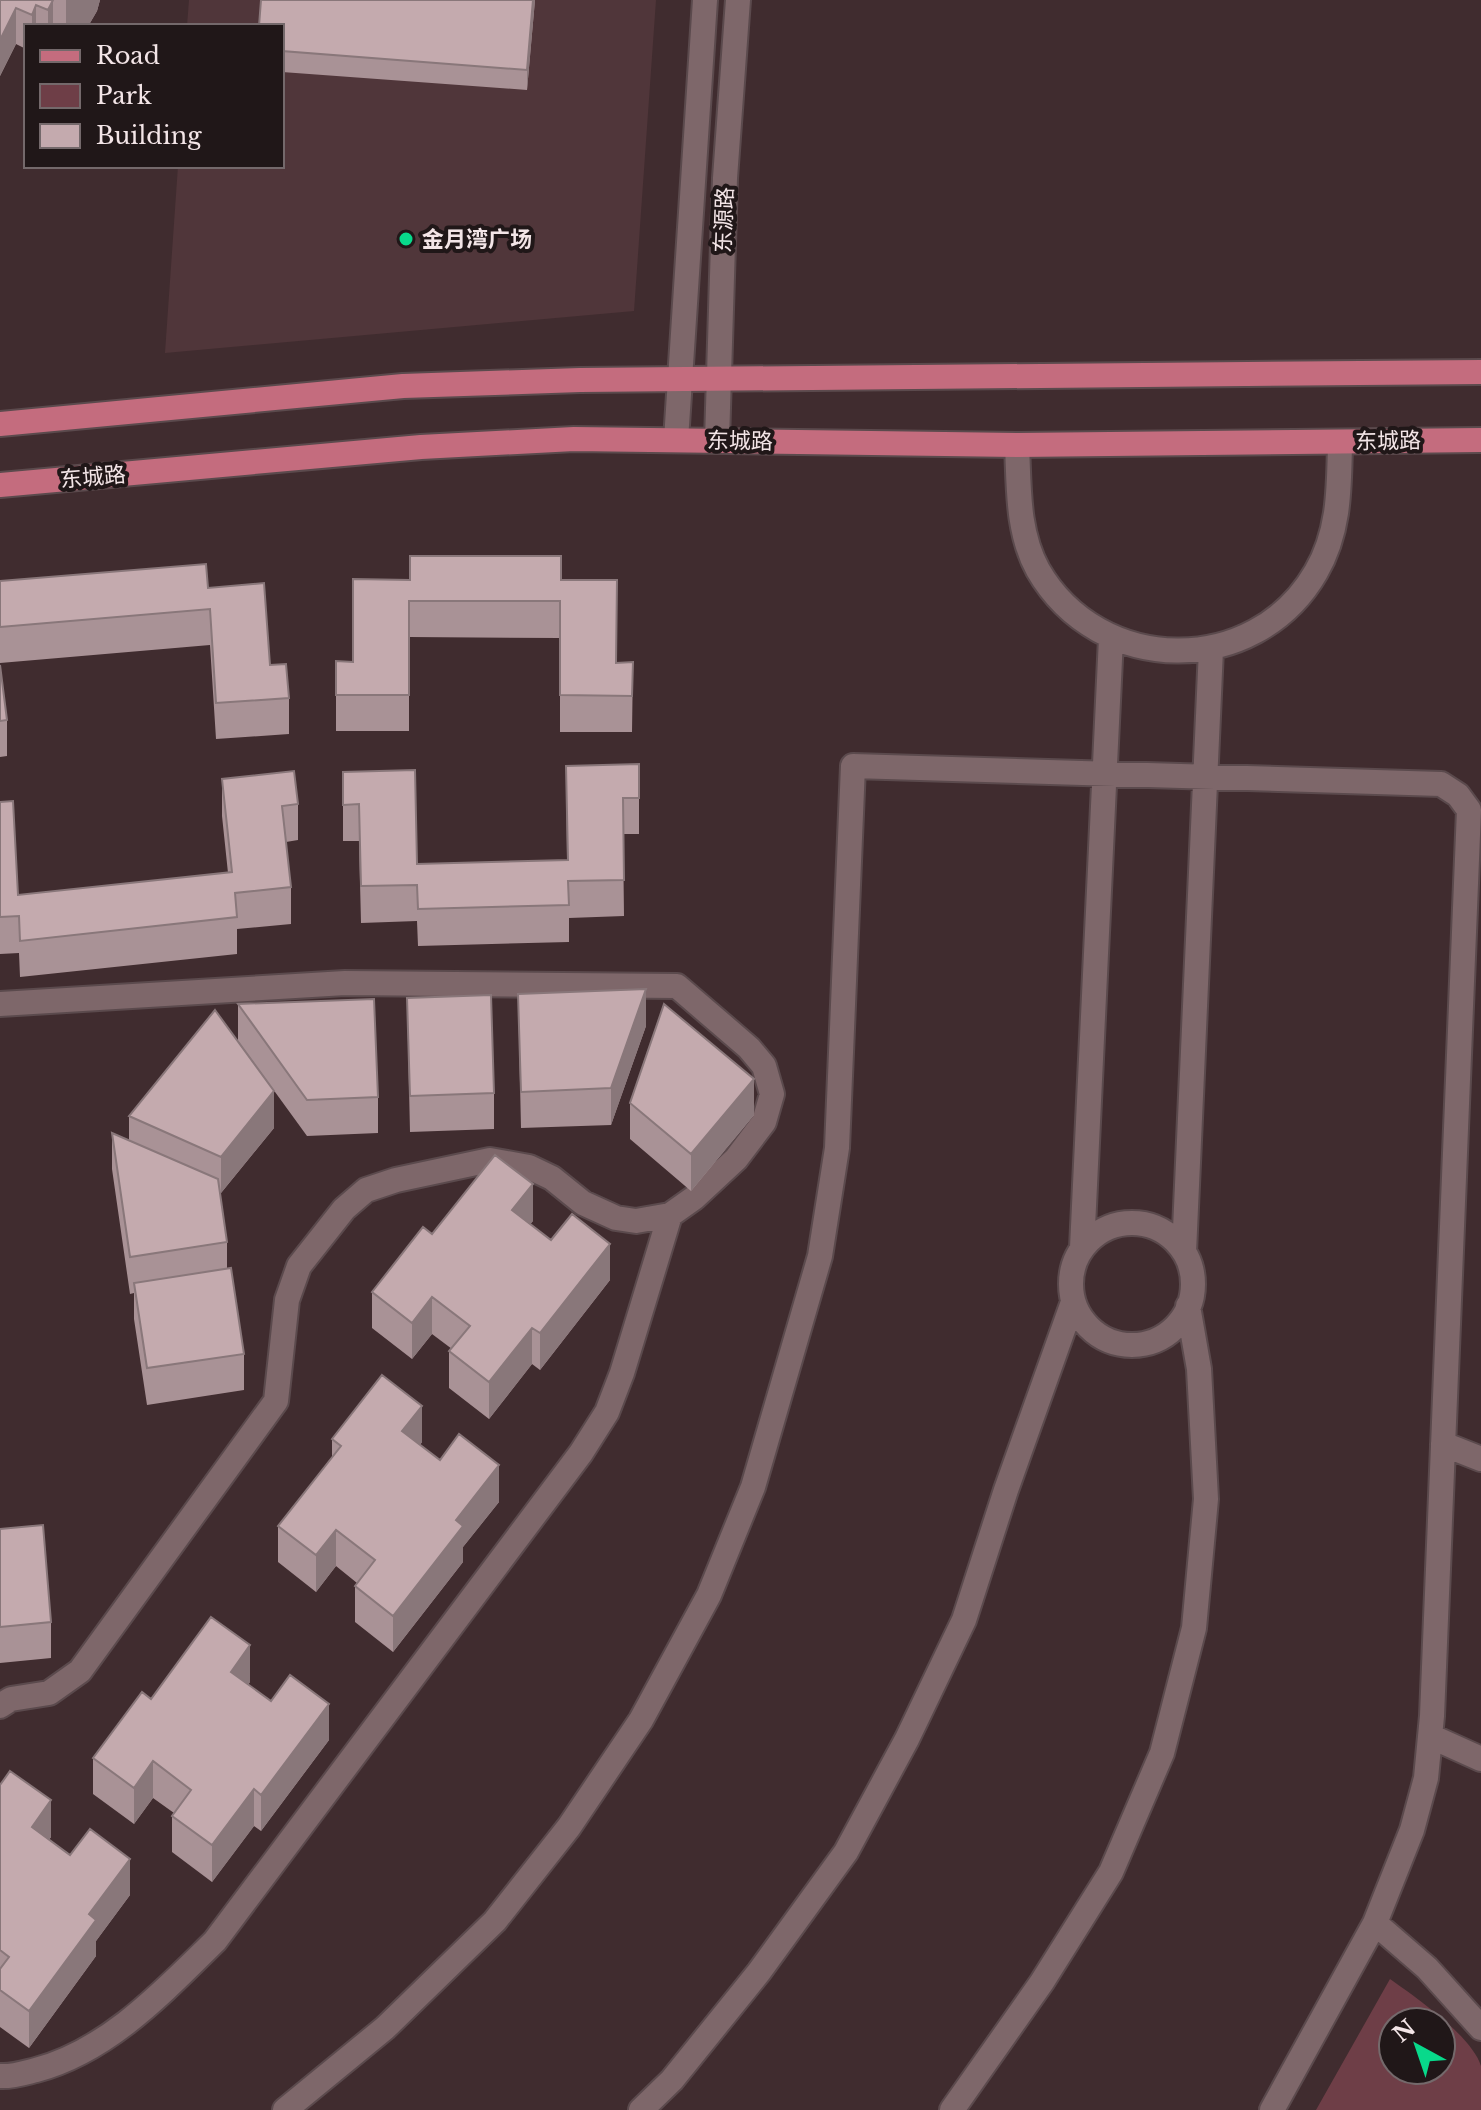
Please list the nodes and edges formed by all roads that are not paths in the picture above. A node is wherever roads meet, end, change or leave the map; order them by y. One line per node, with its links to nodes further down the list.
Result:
1 (705, 0): 5 (street, 东源路)
2 (738, 0): 4 (street, 东源路)
3 (1481, 372): 4 (main road)
4 (719, 379): 5 (main road); 9 (street, 东源路)
5 (680, 380): 6 (main road); 7 (street, 东源路)
6 (0, 424)
7 (676, 440): 9 (main road, 东城路); 12 (main road, 东城路)
8 (1481, 440): 10 (main road, 东城路)
9 (717, 441): 11 (main road, 东城路)
10 (1340, 442): 11 (main road, 东城路); 14 (street)
11 (1017, 445): 13 (street)
12 (0, 485)
13 (1111, 638): 14 (street); 15 (street)
14 (1211, 649): 16 (street)
15 (1105, 774): 16 (street); 19 (street); 31 (street)
16 (1206, 777): 20 (street); 23 (street)
17 (0, 1004): 18 (street)
18 (670, 1215): 25 (street); 30 (street)
19 (1082, 1248): 20 (street); 21 (street)
20 (1184, 1252): 22 (street)
21 (1073, 1302): 22 (street); 32 (street)
22 (1188, 1306): 33 (street)
23 (1443, 1444): 24 (street); 26 (street)
24 (1481, 1459)
25 (0, 1706)
26 (1430, 1736): 27 (street); 28 (street)
27 (1481, 1759)
28 (1375, 1923): 29 (street); 34 (street)
29 (1481, 2028)
30 (0, 2076)
31 (285, 2110)
32 (641, 2110)
33 (952, 2110)
34 (1272, 2110)

